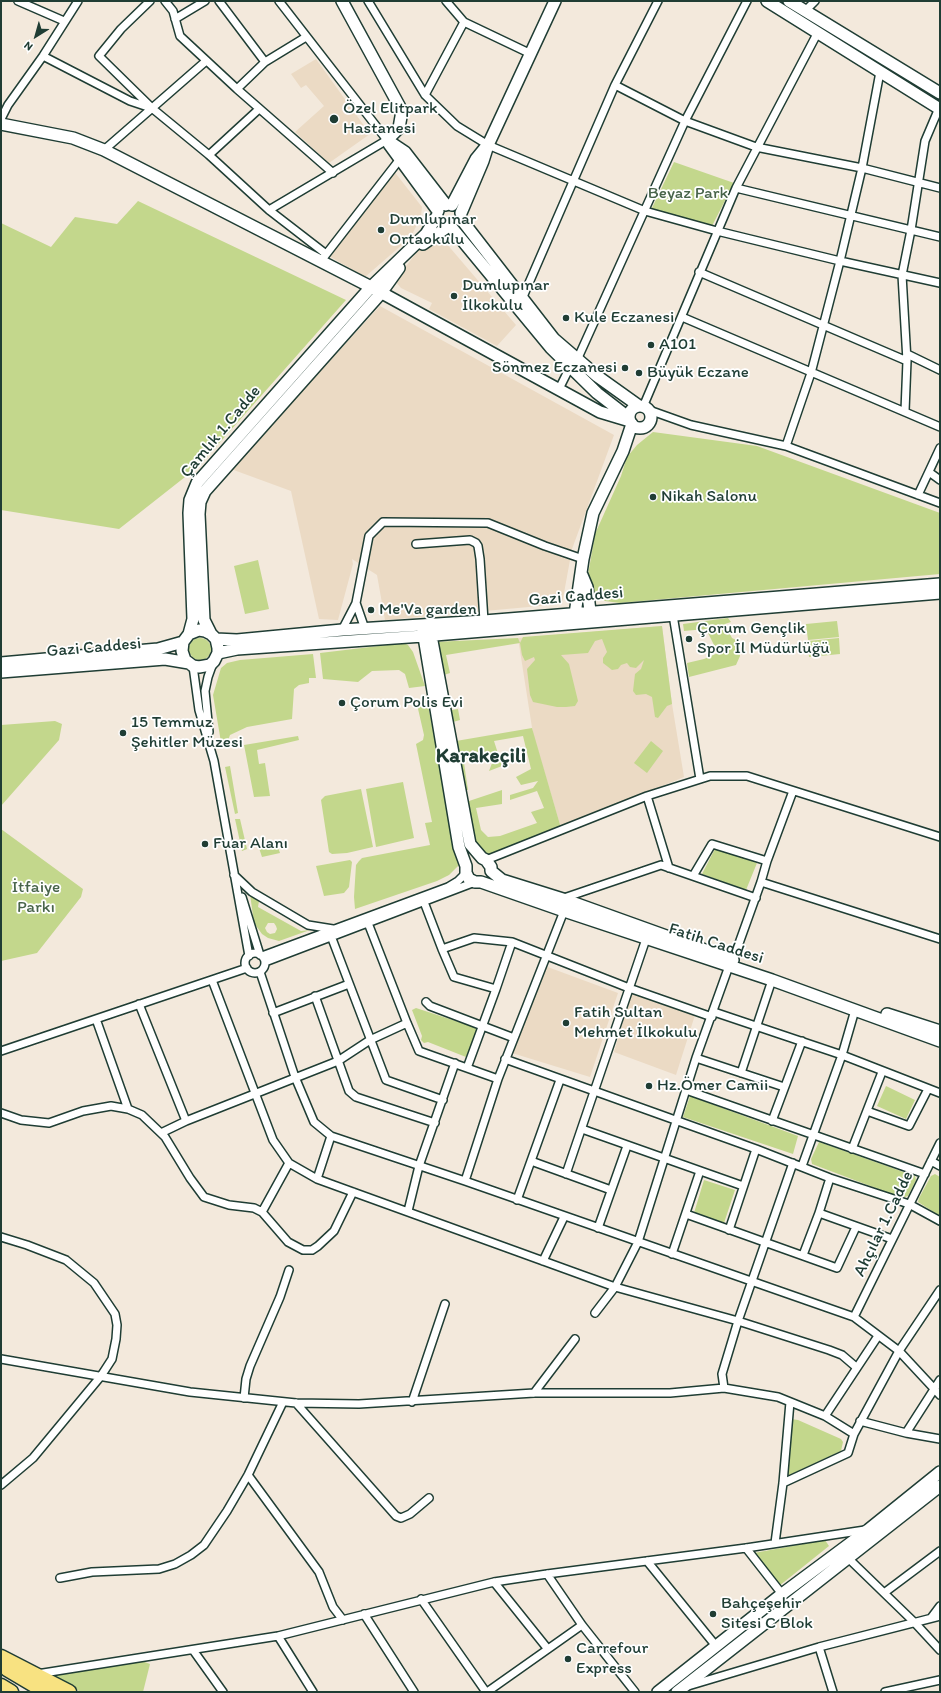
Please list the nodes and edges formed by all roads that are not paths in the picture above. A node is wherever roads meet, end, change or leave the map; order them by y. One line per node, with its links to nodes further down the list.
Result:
1 (18, 1): 19 (street)
2 (78, 1): 19 (street)
3 (150, 1): 32 (street)
4 (165, 1): 18 (street)
5 (205, 1): 18 (street)
6 (219, 1): 26 (street)
7 (279, 1): 22 (street)
8 (342, 1): 38 (street)
9 (368, 1): 31 (street)
10 (446, 1): 20 (street)
11 (555, 1): 23 (street)
12 (658, 1): 28 (street)
13 (747, 1): 36 (street)
14 (767, 1): 21 (street)
15 (789, 1): 17 (street)
16 (815, 1): 17 (street)
17 (804, 11): 30 (street)
18 (175, 19): 25 (street)
19 (64, 22): 24 (street)
20 (464, 22): 23 (street); 31 (street)
21 (818, 32): 27 (street); 40 (street)
22 (306, 37): 26 (street); 38 (street)
23 (529, 53): 39 (street)
24 (43, 56): 32 (street); 35 (street)
25 (206, 61): 29 (street); 32 (street)
26 (265, 62): 29 (street)
27 (880, 72): 34 (street); 44 (street)
28 (615, 85): 36 (street); 46 (street)
29 (237, 89): 33 (street)
30 (940, 94)
31 (426, 95): 39 (street)
32 (153, 108): 41 (street); 42 (street)
33 (259, 109): 42 (street); 45 (street)
34 (940, 109): 47 (street)
35 (1, 119)
36 (686, 121): 40 (street); 52 (street)
37 (1, 124): 41 (street)
38 (387, 140): 43 (street); 45 (street); 50 (street)
39 (488, 145): 46 (street); 50 (street, Çamlık 1.Cadde); 53 (street)
40 (756, 147): 44 (street); 48 (street)
41 (104, 150): 59 (street)
42 (209, 155): 51 (street)
43 (400, 159): 50 (street); 59 (street)
44 (862, 168): 47 (street); 54 (street)
45 (333, 173): 51 (street)
46 (574, 182): 52 (street); 66 (street)
47 (919, 183): 49 (street); 56 (street)
48 (736, 188): 54 (street); 57 (street)
49 (940, 188)
50 (443, 209): 53 (street); 55 (street); 64 (street, Çamlık 1.Cadde)
51 (269, 210): 59 (street)
52 (645, 211): 57 (street); 70 (street)
53 (461, 216): 55 (street); 66 (street)
54 (850, 216): 56 (street); 60 (street)
55 (449, 228): 65 (street); 70 (street)
56 (911, 230): 58 (street); 62 (street)
57 (717, 231): 60 (street); 61 (street)
58 (940, 237)
59 (323, 258): 64 (street)
60 (840, 261): 62 (street); 68 (street)
61 (700, 272): 67 (street); 68 (street)
62 (902, 275): 63 (street); 69 (street)
63 (940, 283)
64 (371, 287): 65 (street); 100 (street, Çamlık 1.Cadde)
65 (381, 293): 73 (street); 99 (street)
66 (522, 299): 70 (street)
67 (682, 317): 72 (street); 74 (street)
68 (824, 325): 69 (street); 72 (street)
69 (907, 358): 71 (street); 75 (street)
70 (574, 364): 73 (street); 74 (street); 76 (street)
71 (940, 370)
72 (812, 373): 75 (street); 78 (street)
73 (559, 389): 76 (street)
74 (644, 408): 76 (street); 76 (street); 78 (street)
75 (905, 411): 77 (street)
76 (633, 423): 85 (street)
77 (940, 427)
78 (786, 446): 82 (street)
79 (940, 448): 80 (street)
80 (929, 472): 81 (street); 82 (street)
81 (940, 480)
82 (918, 495): 83 (street)
83 (940, 503)
84 (416, 544): 95 (street)
85 (583, 559): 86 (street); 90 (street)
86 (582, 575): 88 (street); 94 (street)
87 (940, 584): 91 (street, Gazi Caddesi)
88 (587, 587): 91 (street); 93 (street)
89 (940, 593): 92 (street, Gazi Caddesi)
90 (356, 603): 96 (street); 97 (street)
91 (605, 611): 93 (street, Gazi Caddesi)
92 (673, 615): 93 (street, Gazi Caddesi); 106 (street)
93 (591, 617): 94 (street, Gazi Caddesi)
94 (576, 618): 95 (street, Gazi Caddesi); 98 (street, Gazi Caddesi)
95 (484, 621): 98 (street, Gazi Caddesi)
96 (365, 629): 97 (street, Gazi Caddesi); 98 (street, Gazi Caddesi)
97 (342, 630): 99 (street, Gazi Caddesi)
98 (426, 630): 101 (street, Gazi Caddesi); 110 (street); 113 (street, Fatih Caddesi)
99 (213, 636): 100 (street); 101 (street)
100 (186, 638): 102 (street, Gazi Caddesi); 103 (street)
101 (216, 657): 103 (street); 105 (street)
102 (1, 663)
103 (191, 665): 104 (street, Gazi Caddesi); 105 (street)
104 (1, 672)
105 (210, 750): 115 (street)
106 (700, 779): 107 (street); 108 (street)
107 (793, 790): 109 (street); 111 (street)
108 (647, 796): 110 (street); 112 (street)
109 (940, 837)
110 (484, 859): 113 (street); 114 (street)
111 (767, 861): 116 (street); 118 (street)
112 (668, 868): 116 (street); 120 (street)
113 (466, 870): 117 (street, Fatih Caddesi); 124 (street)
114 (490, 871): 117 (street); 120 (street, Fatih Caddesi)
115 (234, 874): 124 (street); 131 (street); 132 (street)
116 (693, 876): 119 (street)
117 (478, 882): 121 (street); 122 (street, Fatih Caddesi)
118 (762, 882): 119 (street); 127 (street)
119 (756, 898): 133 (street)
120 (561, 899): 133 (street, Fatih Caddesi)
121 (424, 902): 123 (street); 129 (street)
122 (564, 911): 126 (street, Fatih Caddesi); 130 (street)
123 (368, 923): 125 (street); 148 (street)
124 (335, 929): 132 (street)
125 (331, 936): 132 (street); 138 (street)
126 (646, 939): 133 (street, Fatih Caddesi); 139 (street)
127 (940, 939)
128 (512, 942): 129 (street); 130 (street); 140 (street)
129 (442, 949): 140 (street)
130 (547, 955): 139 (street); 152 (street)
131 (249, 956): 132 (street); 134 (street)
132 (263, 957): 135 (street)
133 (731, 963): 137 (street, Fatih Caddesi); 146 (street); 151 (street, Fatih Caddesi)
134 (247, 968): 135 (street); 136 (street)
135 (260, 972): 145 (street)
136 (212, 980): 143 (street); 171 (street)
137 (772, 980): 144 (street, Fatih Caddesi); 150 (street)
138 (349, 984): 141 (street); 153 (street)
139 (630, 988): 146 (street); 172 (street)
140 (496, 989): 149 (street)
141 (315, 996): 145 (street); 160 (street)
142 (426, 1002): 149 (street)
143 (139, 1004): 147 (street); 178 (street)
144 (855, 1010): 154 (street, Fatih Caddesi); 157 (street)
145 (272, 1012): 165 (street)
146 (713, 1014): 150 (street); 158 (street)
147 (96, 1019): 156 (street); 175 (street)
148 (407, 1023): 153 (street); 161 (street)
149 (482, 1026): 152 (street); 162 (street)
150 (756, 1026): 155 (street); 164 (street)
151 (940, 1031)
152 (514, 1038): 159 (street)
153 (370, 1040): 160 (street); 174 (street)
154 (940, 1040)
155 (802, 1041): 157 (street); 168 (street)
156 (1, 1051)
157 (842, 1055): 163 (street); 185 (street)
158 (696, 1058): 164 (street); 170 (street)
159 (505, 1059): 166 (street); 167 (street)
160 (338, 1061): 165 (street); 181 (street)
161 (455, 1063): 162 (street); 174 (street)
162 (467, 1068): 166 (street)
163 (882, 1072): 169 (street); 176 (street)
164 (741, 1073): 168 (street)
165 (296, 1077): 171 (street); 184 (street)
166 (498, 1079): 203 (street)
167 (560, 1080): 172 (street); 192 (street)
168 (784, 1087): 180 (street)
169 (928, 1089): 173 (street); 176 (street)
170 (686, 1090): 179 (street); 180 (street)
171 (256, 1093): 178 (street); 193 (street)
172 (595, 1093): 179 (street); 182 (street)
173 (940, 1094)
174 (443, 1100): 181 (street)
175 (128, 1109): 177 (street); 183 (street)
176 (867, 1111): 189 (street)
177 (1, 1113)
178 (186, 1121): 183 (street)
179 (676, 1121): 188 (street); 190 (street)
180 (772, 1121): 185 (street)
181 (435, 1123): 195 (street)
182 (582, 1129): 187 (street); 199 (street)
183 (161, 1133): 209 (street)
184 (330, 1136): 195 (street); 202 (street)
185 (813, 1136): 189 (street); 196 (street)
186 (940, 1143): 191 (street, Ahçılar 1.Cadde)
187 (627, 1146): 190 (street); 205 (street)
188 (756, 1149): 194 (street); 204 (street)
189 (852, 1149): 200 (street)
190 (664, 1159): 198 (street); 220 (street)
191 (931, 1161): 197 (street); 200 (street, Ahçılar 1.Cadde)
192 (531, 1162): 199 (street); 207 (street)
193 (289, 1163): 202 (street); 209 (street)
194 (793, 1163): 196 (street); 221 (street)
195 (419, 1166): 203 (street); 210 (street)
196 (802, 1166): 201 (street)
197 (940, 1166)
198 (700, 1171): 204 (street); 212 (street)
199 (566, 1174): 205 (street)
200 (925, 1174): 208 (street, Ahçılar 1.Cadde)
201 (830, 1178): 208 (street); 211 (street)
202 (317, 1179): 206 (street)
203 (465, 1181): 207 (street)
204 (743, 1186): 217 (street)
205 (611, 1190): 216 (street)
206 (353, 1192): 209 (street); 210 (street)
207 (518, 1200): 213 (street)
208 (909, 1204): 214 (street); 219 (street, Ahçılar 1.Cadde)
209 (262, 1212)
210 (408, 1212): 224 (street)
211 (819, 1213): 215 (street); 223 (street)
212 (686, 1214): 217 (street); 222 (street)
213 (564, 1216): 216 (street); 224 (street)
214 (940, 1221)
215 (856, 1227): 219 (street); 223 (street)
216 (598, 1228): 220 (street)
217 (728, 1230): 221 (street)
218 (1, 1237): 238 (street)
219 (892, 1240): 231 (street, Ahçılar 1.Cadde)
220 (638, 1242): 222 (street); 227 (street)
221 (766, 1243): 223 (street); 226 (street)
222 (672, 1254): 226 (street)
223 (803, 1255)
224 (543, 1261): 227 (street)
225 (289, 1270): 244 (street)
226 (752, 1282): 231 (street); 232 (street)
227 (615, 1287): 230 (street); 232 (street)
228 (940, 1290): 235 (street)
229 (445, 1304): 247 (street)
230 (595, 1313)
231 (854, 1317): 233 (street)
232 (738, 1321): 237 (street); 240 (street)
233 (878, 1336): 235 (street); 237 (street)
234 (575, 1339): 242 (street)
235 (899, 1351): 241 (street); 250 (street)
236 (1, 1359): 238 (street)
237 (856, 1367): 249 (street)
238 (101, 1376): 244 (street); 257 (street)
239 (940, 1380): 241 (street)
240 (724, 1388): 242 (street); 248 (street)
241 (934, 1388): 243 (street); 251 (street)
242 (534, 1393): 247 (street)
243 (940, 1395)
244 (244, 1398): 245 (street)
245 (283, 1402): 246 (street); 255 (street)
246 (296, 1402): 247 (street); 259 (street)
247 (412, 1402)
248 (790, 1402): 249 (street); 256 (street)
249 (825, 1416): 252 (street)
250 (860, 1421): 251 (street); 252 (street)
251 (906, 1433): 253 (street)
252 (854, 1434): 256 (street)
253 (940, 1439)
254 (940, 1472): 260 (street)
255 (248, 1475): 267 (street); 276 (street)
256 (783, 1483): 261 (street)
257 (1, 1485)
258 (940, 1486): 264 (street)
259 (429, 1498)
260 (868, 1530): 261 (street); 270 (street)
261 (775, 1543): 262 (street)
262 (746, 1548): 265 (street); 270 (street)
263 (940, 1551): 269 (street)
264 (848, 1558): 269 (street); 290 (street)
265 (647, 1561): 266 (street); 280 (street)
266 (547, 1574): 268 (street); 278 (street)
267 (60, 1578)
268 (494, 1582): 271 (street); 282 (street)
269 (884, 1593): 277 (street)
270 (782, 1594): 280 (street)
271 (421, 1599): 273 (street); 297 (street)
272 (940, 1606): 275 (street)
273 (364, 1614): 276 (street); 296 (street)
274 (940, 1616): 275 (street)
275 (931, 1618): 277 (street)
276 (342, 1620): 279 (street)
277 (915, 1623): 281 (street); 284 (street)
278 (582, 1625): 282 (street); 298 (street)
279 (278, 1636): 283 (street); 295 (street)
280 (716, 1646): 299 (street)
281 (819, 1647): 290 (street); 300 (street)
282 (547, 1648): 297 (street)
283 (193, 1650): 287 (street); 294 (street)
284 (940, 1650)
285 (1, 1657): 287 (highway)
286 (1, 1666): 292 (highway)
287 (36, 1674): 293 (highway)
288 (940, 1680): 301 (street)
289 (1, 1686): 291 (highway)
290 (679, 1690)
291 (11, 1692)
292 (46, 1692)
293 (70, 1692)
294 (223, 1692)
295 (313, 1692)
296 (414, 1692)
297 (486, 1692)
298 (634, 1692)
299 (658, 1692)
300 (833, 1692)
301 (885, 1692)

